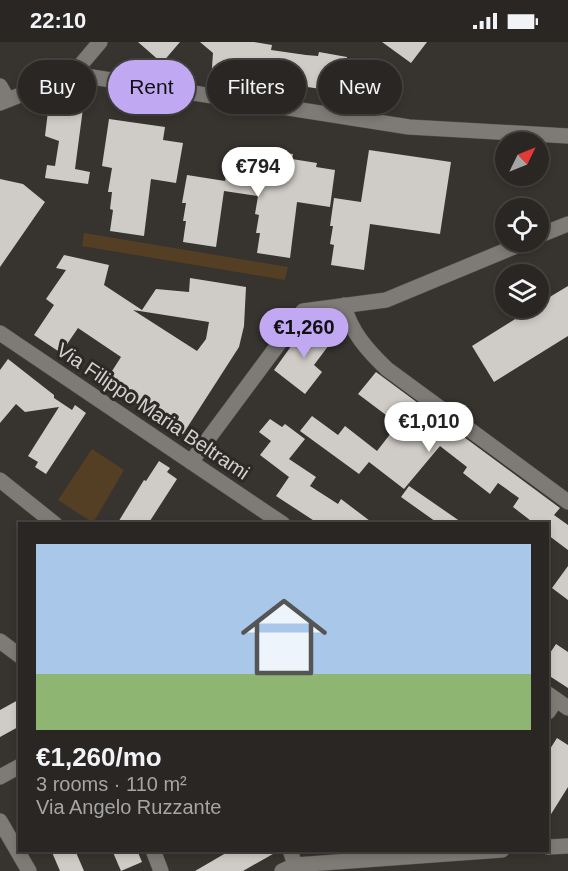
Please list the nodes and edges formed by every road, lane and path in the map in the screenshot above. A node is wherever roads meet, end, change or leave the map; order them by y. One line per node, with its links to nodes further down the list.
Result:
1 (100, 42): 2 (street)
2 (85, 60)
3 (96, 78): 7 (street)
4 (0, 86): 6 (street)
5 (18, 96): 6 (street)
6 (4, 102)
7 (568, 136)
8 (568, 224): 9 (street)
9 (549, 232)
10 (502, 252): 11 (street)
11 (344, 305): 13 (street); 15 (street)
12 (0, 333): 13 (street, Via Filippo Maria Beltrami)
13 (191, 462): 16 (street, Via Filippo Maria Beltrami)
14 (0, 480): 17 (street)
15 (568, 502)
16 (273, 521)
17 (53, 522)
18 (0, 641): 19 (street)
19 (18, 654)
20 (18, 767): 21 (street)
21 (0, 777)
22 (0, 821): 28 (street)
23 (568, 846): 24 (street)
24 (549, 848)
25 (154, 852): 29 (street)
26 (468, 852): 27 (street)
27 (289, 862)
28 (29, 871)
29 (161, 871)

